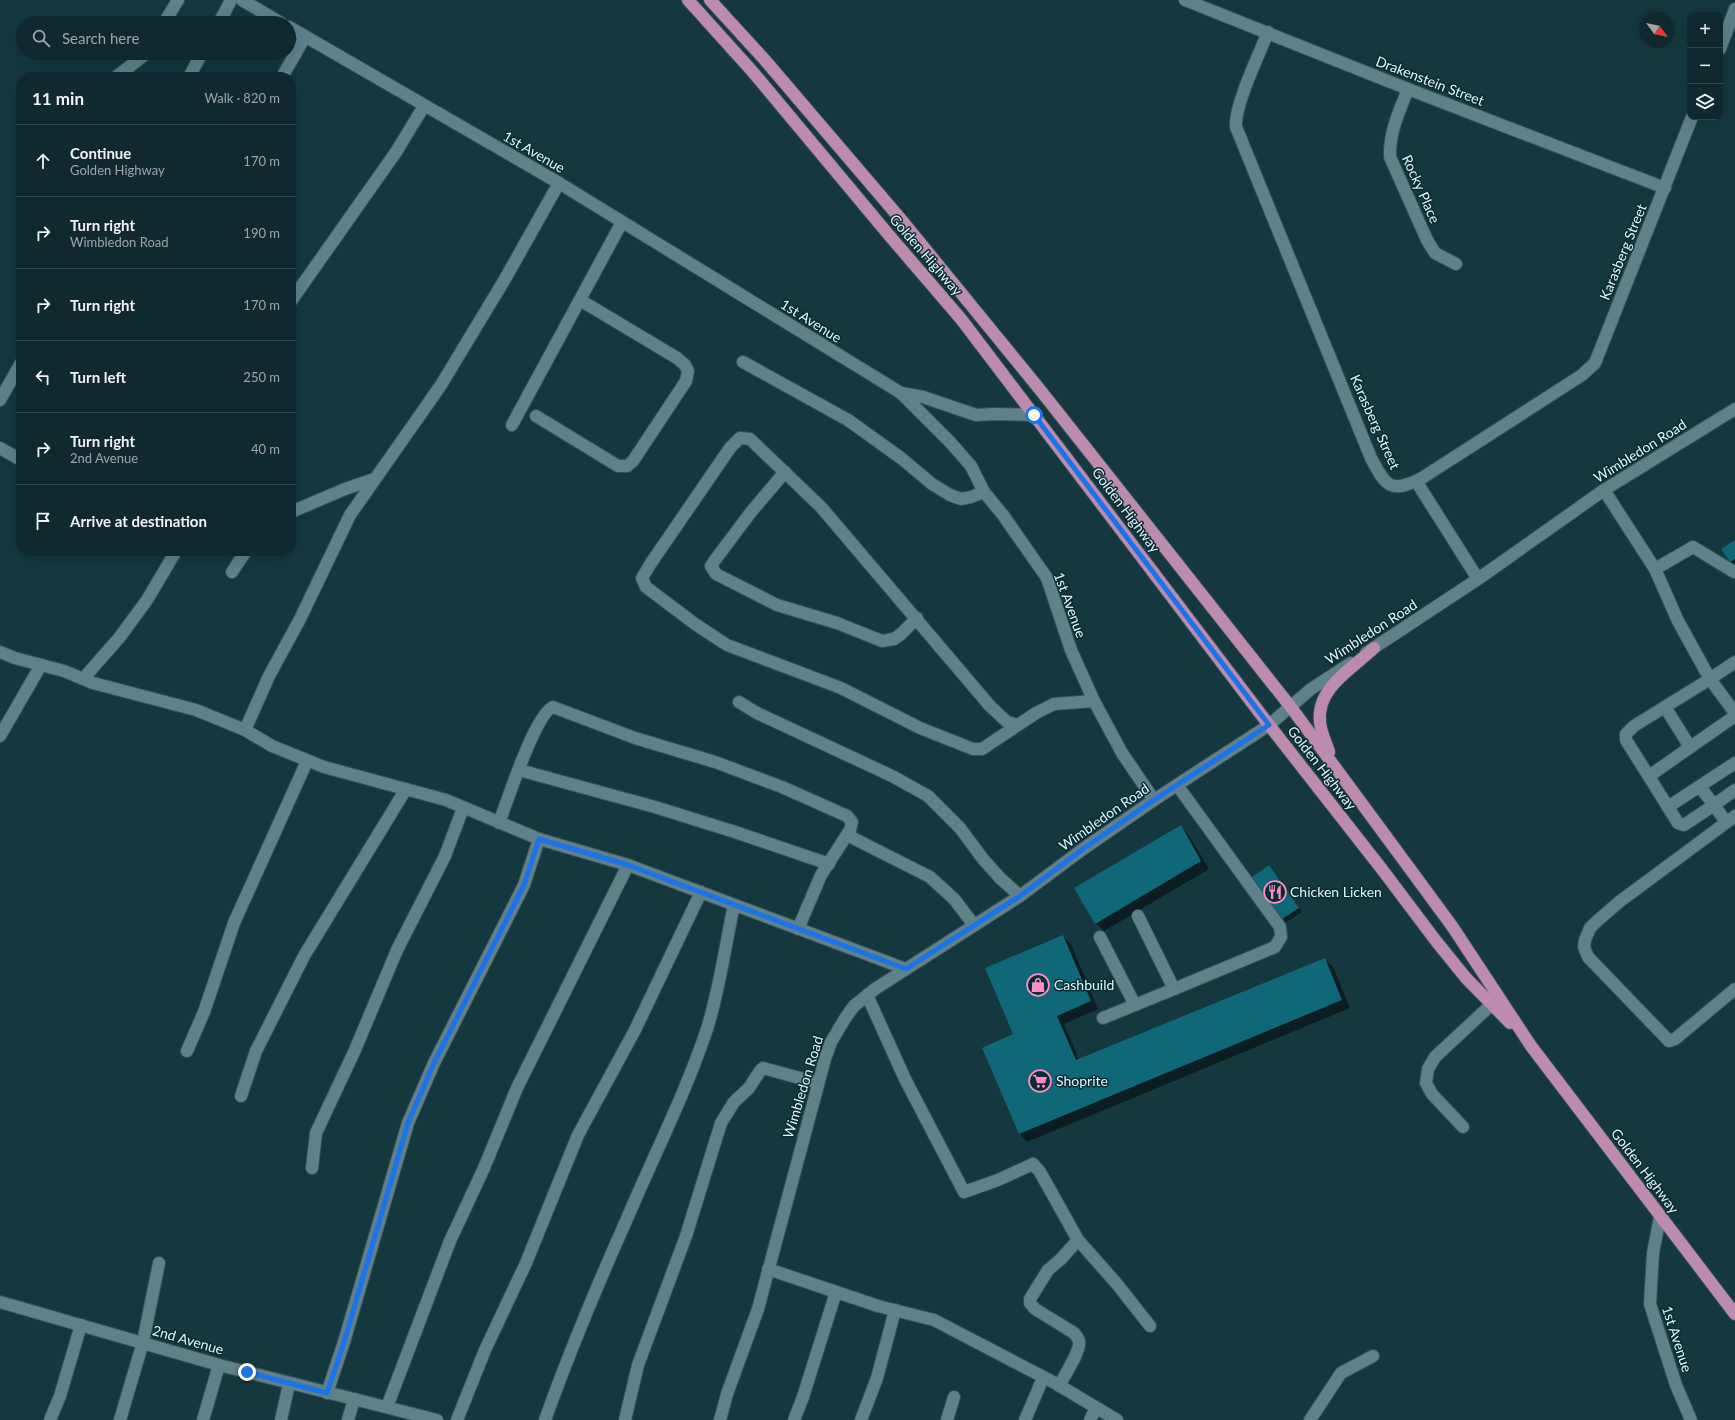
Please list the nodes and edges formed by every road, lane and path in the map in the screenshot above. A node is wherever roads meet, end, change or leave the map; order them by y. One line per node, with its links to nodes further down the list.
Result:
1 (178, 0): 8 (street)
2 (231, 0): 9 (street)
3 (242, 0): 10 (street)
4 (688, 0): 36 (main road, Golden Highway)
5 (710, 0): 62 (main road, Golden Highway)
6 (1185, 0): 12 (street, Drakenstein Street)
7 (1735, 9): 14 (street)
8 (168, 16)
9 (223, 16)
10 (269, 16)
11 (296, 32): 13 (street, 1st Avenue)
12 (1268, 32): 22 (street, Drakenstein Street); 43 (street, Karasberg Street)
13 (305, 37): 15 (street); 23 (street, 1st Avenue)
14 (1720, 48)
15 (296, 53)
16 (138, 60): 19 (street)
17 (198, 60): 20 (street)
18 (292, 60): 21 (street)
19 (122, 72)
20 (192, 72)
21 (285, 72)
22 (1408, 90): 26 (street, Drakenstein Street); 28 (street, Rocky Place)
23 (424, 106): 25 (street, 1st Avenue); 29 (street)
24 (1691, 120): 26 (street, Karasberg Street)
25 (559, 184): 27 (street, 1st Avenue); 42 (street)
26 (1665, 188): 43 (street, Karasberg Street)
27 (622, 222): 30 (street); 33 (street, 1st Avenue)
28 (1456, 264)
29 (296, 294)
30 (580, 300): 37 (street); 38 (street)
31 (743, 362): 45 (street)
32 (16, 372): 34 (street)
33 (901, 393): 36 (street); 45 (street, 1st Avenue)
34 (0, 400)
35 (1735, 409): 44 (street, Wimbledon Road)
36 (1034, 415): 66 (main road, Golden Highway)
37 (536, 416)
38 (512, 424)
39 (0, 448): 40 (street)
40 (16, 457)
41 (785, 472): 53 (street); 53 (street); 65 (street)
42 (374, 479): 46 (street); 67 (street)
43 (1416, 481): 52 (street)
44 (1604, 490): 49 (street); 52 (street, Wimbledon Road)
45 (984, 492): 60 (street, 1st Avenue)
46 (296, 510)
47 (173, 556): 58 (street)
48 (243, 556): 50 (street)
49 (1655, 569): 51 (street); 59 (street)
50 (232, 572)
51 (1734, 572)
52 (1478, 579): 54 (street, Wimbledon Road)
53 (916, 618): 65 (street)
54 (1374, 648): 62 (street, Wimbledon Road); 71 (main road)
55 (0, 652): 57 (street)
56 (1735, 662): 59 (street)
57 (41, 665): 58 (street); 68 (street)
58 (83, 679): 67 (street)
59 (1710, 679): 63 (street); 64 (street)
60 (1094, 701): 65 (street); 79 (street, 1st Avenue)
61 (739, 702): 90 (street)
62 (1290, 706): 66 (street, Wimbledon Road); 71 (main road, Golden Highway)
63 (1665, 707): 69 (street); 74 (street)
64 (1735, 714): 69 (street)
65 (1018, 725)
66 (1269, 725): 75 (street, Wimbledon Road); 100 (main road, Golden Highway)
67 (245, 730): 70 (street)
68 (0, 736)
69 (1690, 747): 74 (street)
70 (307, 761): 77 (street); 104 (street)
71 (1333, 763): 103 (main road, Golden Highway)
72 (1735, 763): 76 (street)
73 (519, 770): 84 (street); 85 (street); 87 (street)
74 (1649, 776): 81 (street)
75 (1177, 785): 79 (street, Wimbledon Road); 97 (street)
76 (1700, 787): 80 (street); 81 (street)
77 (406, 790): 82 (street); 106 (street)
78 (1735, 790): 80 (street)
79 (1154, 800): 90 (street, Wimbledon Road)
80 (1714, 805): 81 (street); 83 (street)
81 (1668, 807)
82 (463, 808): 84 (street); 108 (street)
83 (1731, 819): 98 (street)
84 (499, 823): 86 (street)
85 (847, 835): 87 (street); 93 (street)
86 (539, 839): 88 (street); 125 (street)
87 (829, 864): 94 (street)
88 (628, 865): 89 (street); 128 (street)
89 (701, 892): 91 (street); 137 (street)
90 (1020, 896): 93 (street, Wimbledon Road)
91 (734, 905): 94 (street); 138 (street)
92 (1138, 916): 97 (street)
93 (974, 924): 96 (street, Wimbledon Road)
94 (798, 929): 96 (street)
95 (1100, 937): 101 (street)
96 (906, 969): 99 (street, Wimbledon Road)
97 (1174, 989): 101 (street)
98 (1735, 989)
99 (868, 995): 105 (street, Wimbledon Road); 110 (street)
100 (1492, 1004): 103 (main road, Golden Highway); 107 (street)
101 (1135, 1005): 102 (street)
102 (1103, 1018)
103 (1531, 1046): 109 (main road, Golden Highway)
104 (187, 1051)
105 (818, 1083): 112 (street, Wimbledon Road); 139 (street)
106 (241, 1096)
107 (1463, 1127)
108 (312, 1168)
109 (1660, 1217): 116 (main road, Golden Highway); 148 (street, 1st Avenue)
110 (1078, 1240): 118 (street); 124 (street)
111 (159, 1262): 119 (street)
112 (768, 1270): 113 (street); 140 (street, Wimbledon Road)
113 (836, 1292): 115 (street); 141 (street)
114 (0, 1302): 117 (street, 2nd Avenue)
115 (895, 1310): 122 (street); 142 (street)
116 (1735, 1314)
117 (81, 1325): 119 (street, 2nd Avenue); 131 (street)
118 (1150, 1326)
119 (143, 1342): 121 (street, 2nd Avenue); 132 (street)
120 (1373, 1356): 147 (street)
121 (219, 1365): 123 (street, 2nd Avenue); 133 (street)
122 (1043, 1378): 124 (street); 144 (street)
123 (289, 1384): 125 (street, 2nd Avenue); 134 (street)
124 (1059, 1386): 129 (street)
125 (327, 1393): 127 (street, 2nd Avenue)
126 (954, 1397): 143 (street)
127 (354, 1399): 128 (street, 2nd Avenue); 135 (street)
128 (386, 1407): 130 (street, 2nd Avenue)
129 (1096, 1408): 145 (street); 146 (street)
130 (408, 1416): 136 (street, 2nd Avenue)
131 (50, 1420)
132 (120, 1420)
133 (203, 1420)
134 (281, 1420)
135 (348, 1420)
136 (437, 1420)
137 (457, 1420)
138 (545, 1420)
139 (625, 1420)
140 (720, 1420)
141 (794, 1420)
142 (861, 1420)
143 (947, 1420)
144 (1025, 1420)
145 (1090, 1420)
146 (1116, 1420)
147 (1310, 1420)
148 (1691, 1420)

